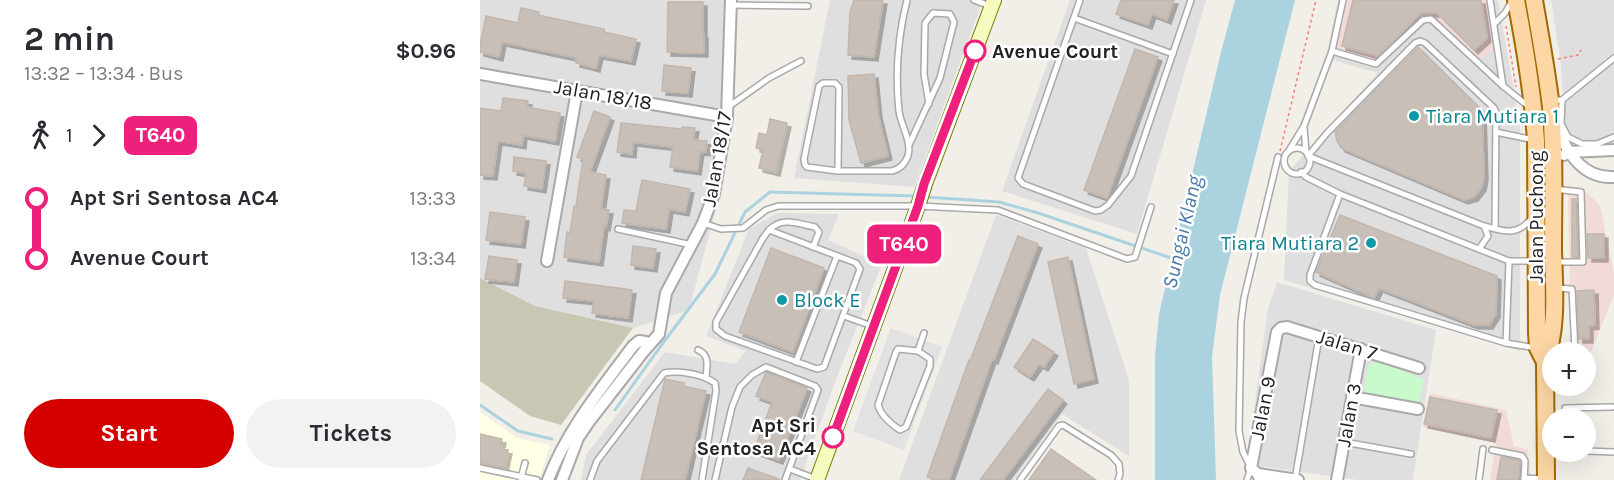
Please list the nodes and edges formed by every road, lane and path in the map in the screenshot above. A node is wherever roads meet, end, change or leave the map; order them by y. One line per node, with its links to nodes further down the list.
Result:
1 (907, 0): 34 (lane)
2 (974, 0): 12 (lane)
3 (1080, 0): 14 (lane)
4 (1191, 0): 19 (lane)
5 (1316, 0): 40 (path)
6 (1343, 0): 18 (lane)
7 (1490, 0): 15 (lane)
8 (1514, 0): 15 (lane); 28 (main road, Jalan Puchong)
9 (1534, 0): 22 (main road, Jalan Puchong)
10 (731, 2): 11 (lane); 29 (street, Jalan 18/17)
11 (748, 3): 13 (lane)
12 (993, 3): 47 (main road)
13 (808, 6)
14 (1074, 18): 19 (lane); 19 (lane)
15 (1495, 23): 24 (lane)
16 (1506, 26): 25 (path)
17 (1581, 50): 22 (path)
18 (1332, 51): 24 (lane); 30 (lane)
19 (1173, 54)
20 (1614, 58): 28 (lane)
21 (801, 62): 29 (lane)
22 (1545, 62): 28 (main road, Jalan Puchong)
23 (480, 74): 26 (street, Jalan 18/18)
24 (1503, 86): 28 (lane)
25 (1516, 89)
26 (577, 91): 29 (street, Jalan 18/18); 59 (street)
27 (929, 104): 27 (lane); 34 (lane)
28 (1549, 105): 33 (main road, Jalan Puchong); 35 (lane); 38 (street); 41 (main road, Jalan Puchong)
29 (727, 112): 50 (street, Jalan 18/17)
30 (1304, 126): 37 (lane); 39 (lane)
31 (1496, 132): 33 (lane); 39 (lane); 53 (lane)
32 (1614, 137): 35 (lane)
33 (1536, 141): 49 (main road, Jalan Puchong)
34 (909, 145): 42 (lane)
35 (1600, 147): 36 (street); 38 (street)
36 (1614, 150)
37 (1288, 152): 39 (lane); 43 (lane)
38 (1569, 152): 41 (street); 44 (street)
39 (1307, 154): 43 (lane); 51 (lane)
40 (1278, 157): 95 (lane)
41 (1553, 167): 45 (main road, Jalan Puchong)
42 (838, 171): 42 (lane)
43 (1301, 172): 46 (lane)
44 (1614, 177)
45 (1553, 189): 62 (main road, Jalan Puchong); 62 (lane)
46 (1340, 194): 57 (lane); 71 (lane)
47 (918, 206): 48 (lane); 50 (lane); 65 (main road)
48 (1151, 207)
49 (1536, 211): 53 (lane); 61 (main road, Jalan Puchong)
50 (704, 223): 55 (street, Jalan 18/17)
51 (1484, 226): 53 (lane); 57 (lane)
52 (618, 229): 55 (lane)
53 (1496, 229)
54 (770, 230): 56 (lane); 56 (lane); 77 (lane)
55 (692, 245): 84 (street, Jalan 18/17)
56 (813, 248): 58 (lane)
57 (1479, 249): 60 (lane)
58 (837, 256): 64 (lane); 77 (lane)
59 (547, 261)
60 (1509, 261): 61 (lane); 71 (lane)
61 (1536, 261): 62 (lane); 72 (main road, Jalan Puchong)
62 (1554, 262): 63 (main road, Jalan Puchong)
63 (1554, 288): 69 (main road, Jalan Puchong); 70 (lane)
64 (844, 316): 65 (lane); 77 (lane)
65 (874, 326): 105 (main road)
66 (1277, 332): 68 (street, Jalan 7); 95 (street, Jalan 9)
67 (924, 333): 75 (lane)
68 (1319, 337): 73 (street, Jalan 7); 109 (lane)
69 (1552, 342)
70 (1575, 342)
71 (1506, 343): 76 (lane)
72 (1542, 348)
73 (1360, 349): 78 (street, Jalan 7); 80 (street, Jalan 3)
74 (698, 350): 79 (lane)
75 (918, 351): 75 (lane)
76 (1542, 356)
77 (796, 362)
78 (1419, 368)
79 (706, 377): 101 (lane); 102 (lane)
80 (1352, 397): 83 (street); 85 (street, Jalan 3)
81 (1612, 407): 82 (lane)
82 (1565, 408)
83 (1418, 409)
84 (583, 421): 99 (street); 100 (street)
85 (1344, 442): 90 (lane); 110 (street, Jalan 3)
86 (1483, 449): 111 (lane)
87 (1492, 450): 97 (lane)
88 (1596, 451): 89 (lane)
89 (1614, 452)
90 (1411, 454)
91 (1548, 462): 112 (main road, Jalan Puchong)
92 (525, 463): 96 (lane)
93 (480, 468): 96 (lane)
94 (790, 468): 103 (lane); 104 (lane); 105 (lane)
95 (1256, 474): 108 (lane); 109 (street)
96 (521, 478): 98 (lane)
97 (1524, 479): 112 (lane)
98 (537, 480)
99 (548, 480)
100 (562, 480)
101 (590, 480)
102 (702, 480)
103 (715, 480)
104 (785, 480)
105 (818, 480)
106 (1020, 480): 107 (lane)
107 (1118, 480)
108 (1247, 480)
109 (1297, 480)
110 (1337, 480)
111 (1479, 480)
112 (1546, 480)

